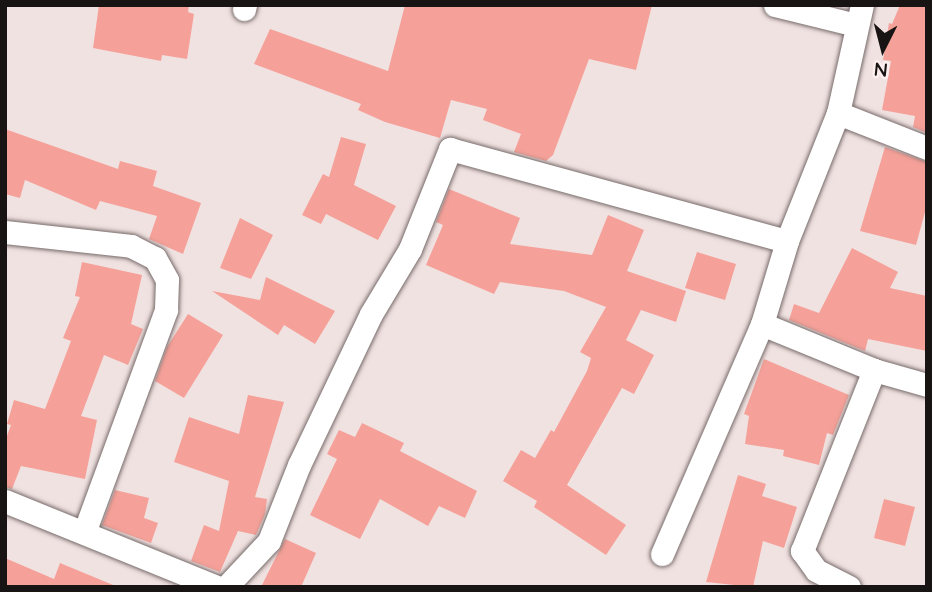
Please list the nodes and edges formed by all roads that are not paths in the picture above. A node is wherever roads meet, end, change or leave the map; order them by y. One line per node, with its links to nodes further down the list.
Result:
1 (775, 5): 2 (street)
2 (859, 15): 3 (street)
3 (838, 113): 4 (street); 6 (street)
4 (927, 148)
5 (5, 232): 11 (street)
6 (787, 242): 7 (street); 14 (street)
7 (762, 324): 8 (street); 12 (street)
8 (874, 370): 9 (street); 15 (street)
9 (927, 385)
10 (5, 501): 11 (street)
11 (85, 530): 13 (street)
12 (662, 554)
13 (217, 587)
14 (226, 587)
15 (849, 587)

